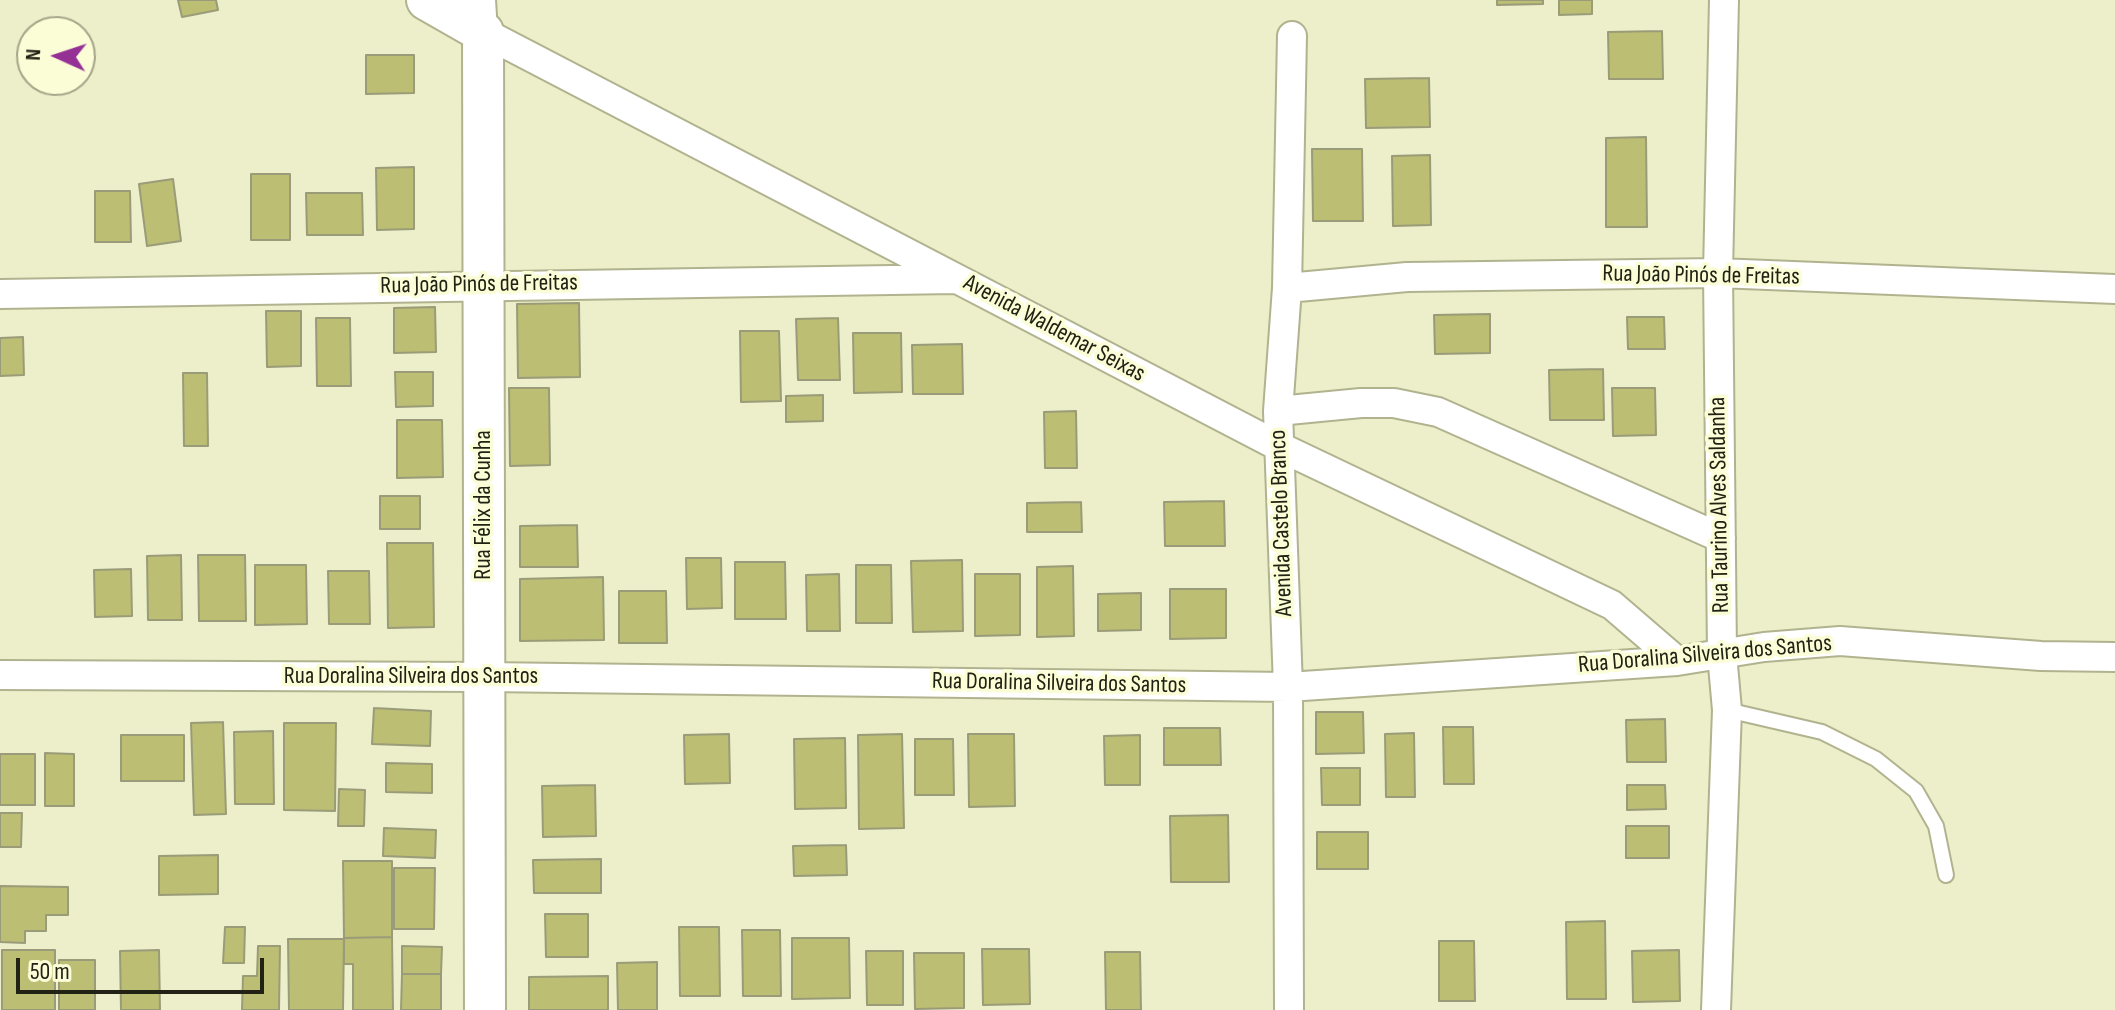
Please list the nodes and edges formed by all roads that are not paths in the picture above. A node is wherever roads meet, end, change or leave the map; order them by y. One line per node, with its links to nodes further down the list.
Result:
1 (427, 0): 3 (street, Avenida Waldemar Seixas)
2 (1724, 0): 5 (street, Rua Taurino Alves Saldanha)
3 (482, 16): 6 (street, Avenida Waldemar Seixas); 7 (street, Rua Félix da Cunha)
4 (1292, 36): 8 (street, Avenida Castelo Branco)
5 (1718, 273): 8 (street, Rua João Pinós de Freitas); 9 (street, Rua João Pinós de Freitas); 13 (street, Rua Taurino Alves Saldanha)
6 (958, 279): 7 (street, Rua João Pinós de Freitas); 12 (street, Avenida Waldemar Seixas)
7 (483, 285): 10 (street, Rua João Pinós de Freitas); 18 (street, Rua Félix da Cunha)
8 (1287, 288): 11 (street, Avenida Castelo Branco)
9 (2115, 289)
10 (0, 294)
11 (1278, 411): 12 (street, Avenida Castelo Branco); 13 (street)
12 (1280, 447): 16 (street, Avenida Waldemar Seixas); 19 (street, Avenida Castelo Branco)
13 (1721, 538): 14 (street, Rua Taurino Alves Saldanha)
14 (1722, 654): 15 (street, Rua Doralina Silveira dos Santos); 16 (street, Rua Doralina Silveira dos Santos); 20 (street, Rua Taurino Alves Saldanha)
15 (2115, 657)
16 (1677, 661): 19 (street, Rua Doralina Silveira dos Santos)
17 (0, 675): 18 (street, Rua Doralina Silveira dos Santos)
18 (484, 677): 19 (street, Rua Doralina Silveira dos Santos); 22 (street, Rua Félix da Cunha)
19 (1288, 687): 23 (street, Avenida Castelo Branco)
20 (1727, 710): 21 (lane); 24 (street, Rua Taurino Alves Saldanha)
21 (1946, 875)
22 (485, 1010)
23 (1289, 1010)
24 (1716, 1010)

